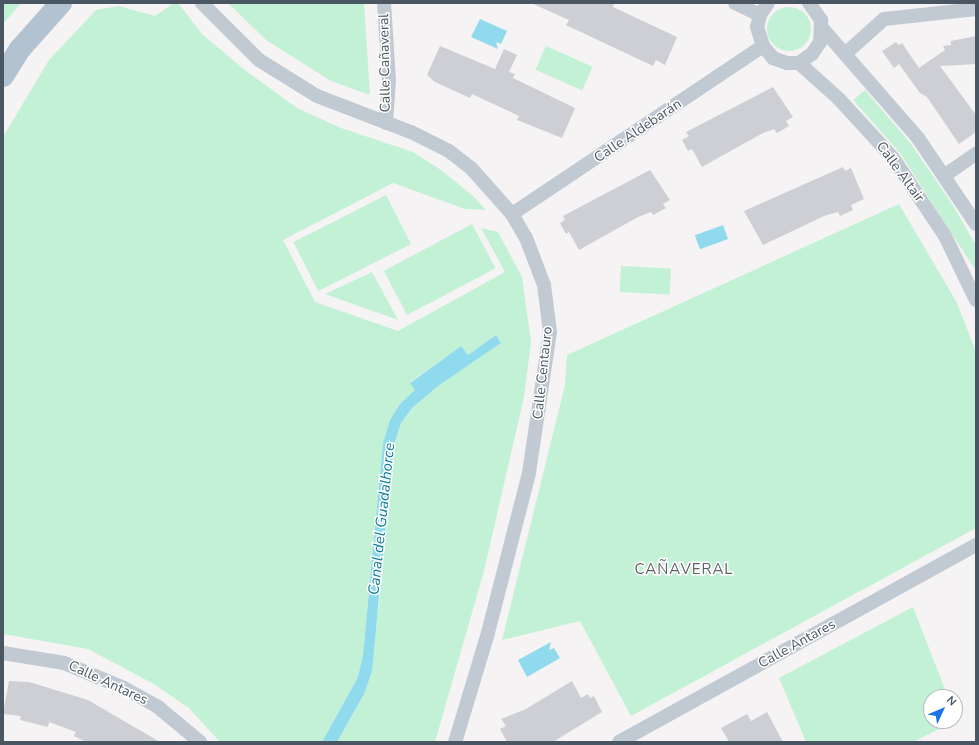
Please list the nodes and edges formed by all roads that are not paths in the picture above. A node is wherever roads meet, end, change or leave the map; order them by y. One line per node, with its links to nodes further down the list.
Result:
1 (60, 3): 12 (main road)
2 (202, 3): 13 (street, Calle Centauro)
3 (384, 3): 13 (street, Calle Cañaveral)
4 (735, 3): 6 (street)
5 (809, 3): 8 (street)
6 (764, 9): 9 (street)
7 (976, 9): 10 (street)
8 (823, 29): 10 (street); 11 (street)
9 (763, 46): 11 (street); 16 (street, Calle Aldebarán)
10 (845, 54): 15 (street)
11 (799, 63): 18 (street, Calle Altair)
12 (3, 76)
13 (386, 123): 16 (street, Calle Centauro)
14 (976, 154): 15 (street)
15 (944, 176): 17 (street)
16 (512, 214): 22 (street, Calle Centauro)
17 (976, 224)
18 (976, 300)
19 (976, 545): 23 (street, Calle Antares)
20 (3, 653): 21 (street, Calle Antares)
21 (200, 742)
22 (455, 742)
23 (619, 742)

